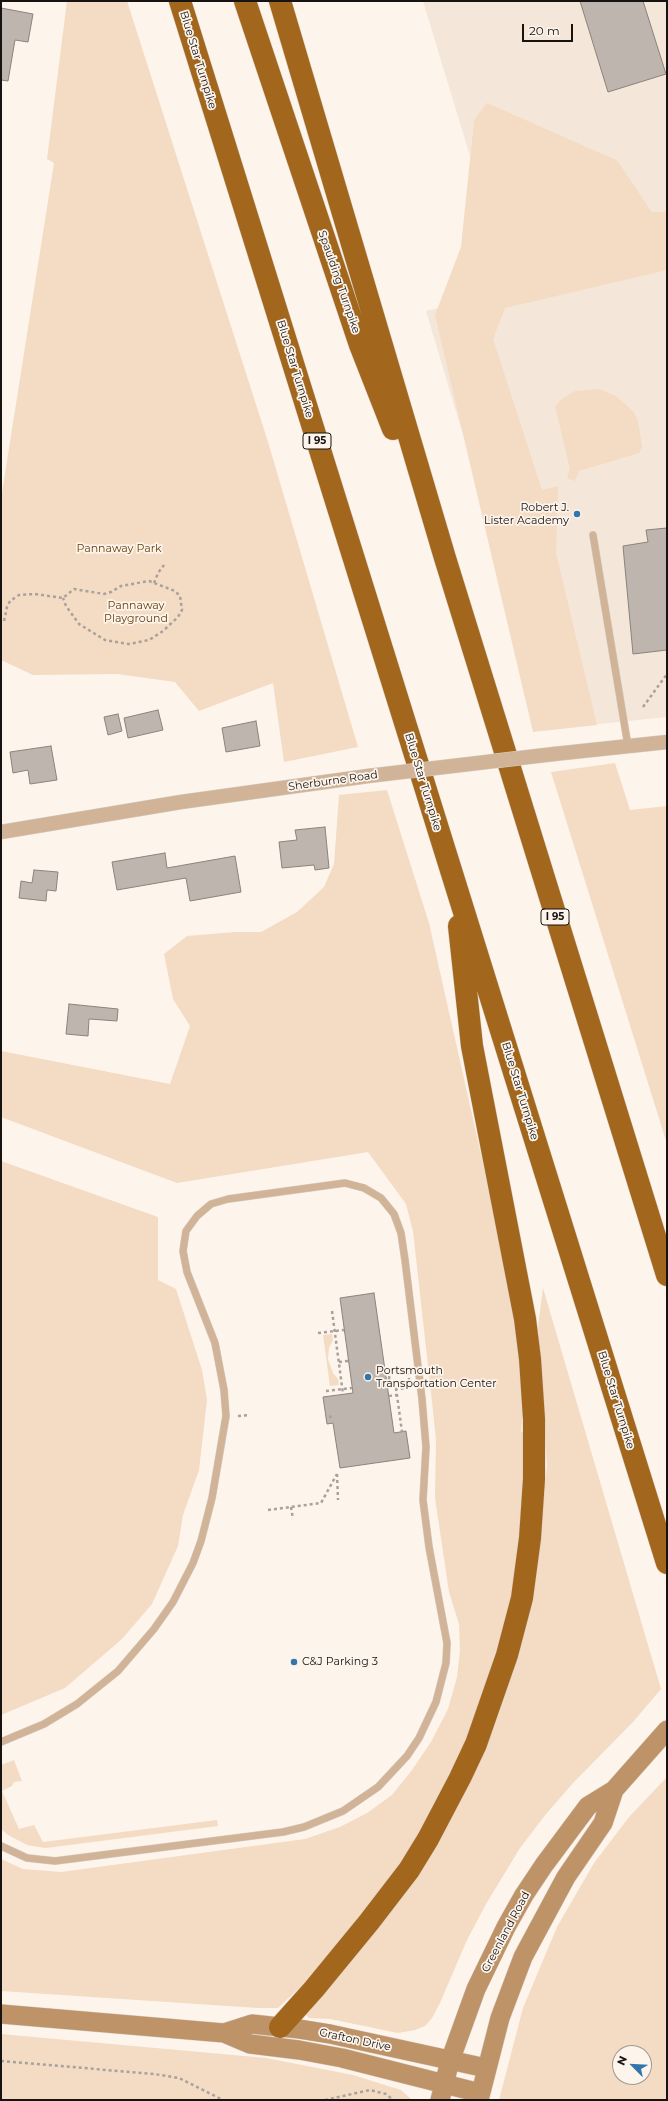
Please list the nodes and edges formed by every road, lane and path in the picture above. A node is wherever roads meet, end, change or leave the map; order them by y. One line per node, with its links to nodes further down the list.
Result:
1 (180, 1): 15 (highway, Blue Star Turnpike / I 95)
2 (245, 1): 5 (highway, Spaulding Turnpike)
3 (280, 1): 5 (highway, I 95)
4 (593, 535): 13 (lane)
5 (445, 558): 16 (highway, I 95)
6 (164, 566): 7 (path)
7 (154, 583): 8 (path); 8 (path)
8 (63, 598): 9 (path)
9 (4, 620)
10 (667, 674): 11 (path)
11 (643, 707)
12 (667, 742): 13 (street, Sherburne Road)
13 (628, 746): 14 (street, Sherburne Road, bridge)
14 (1, 832)
15 (454, 881): 39 (highway, Blue Star Turnpike / I 95); 45 (highway)
16 (667, 1275)
17 (332, 1311): 19 (path)
18 (344, 1330): 19 (path)
19 (335, 1331): 20 (path); 22 (path)
20 (318, 1333)
21 (348, 1361): 22 (path)
22 (338, 1362): 25 (path)
23 (352, 1388): 25 (path)
24 (396, 1388): 24 (path); 28 (path)
25 (342, 1389): 26 (path); 27 (path)
26 (326, 1391)
27 (343, 1394)
28 (397, 1395): 29 (path); 34 (path)
29 (389, 1396)
30 (249, 1415): 31 (path)
31 (238, 1416)
32 (335, 1416): 33 (path)
33 (329, 1417)
34 (402, 1432)
35 (338, 1500): 36 (path)
36 (291, 1507): 37 (path); 38 (path)
37 (268, 1510)
38 (293, 1519)
39 (667, 1563)
40 (667, 1730): 42 (main road, Greenland Road)
41 (1, 1742): 43 (lane)
42 (614, 1790): 48 (main road, Greenland Road); 49 (main road, Greenland Road)
43 (1, 1846)
44 (1, 2014): 46 (main road, Grafton Drive)
45 (280, 2027): 46 (main road, Grafton Drive); 48 (main road, Grafton Drive)
46 (224, 2033): 50 (main road, Grafton Drive)
47 (1, 2061): 52 (path)
48 (450, 2061): 49 (main road, Grafton Drive); 50 (main road, Greenland Road)
49 (486, 2068): 51 (main road, Greenland Road)
50 (442, 2092): 51 (main road, Grafton Drive)
51 (480, 2097)
52 (224, 2100)
53 (326, 2100): 54 (path)
54 (393, 2100)

